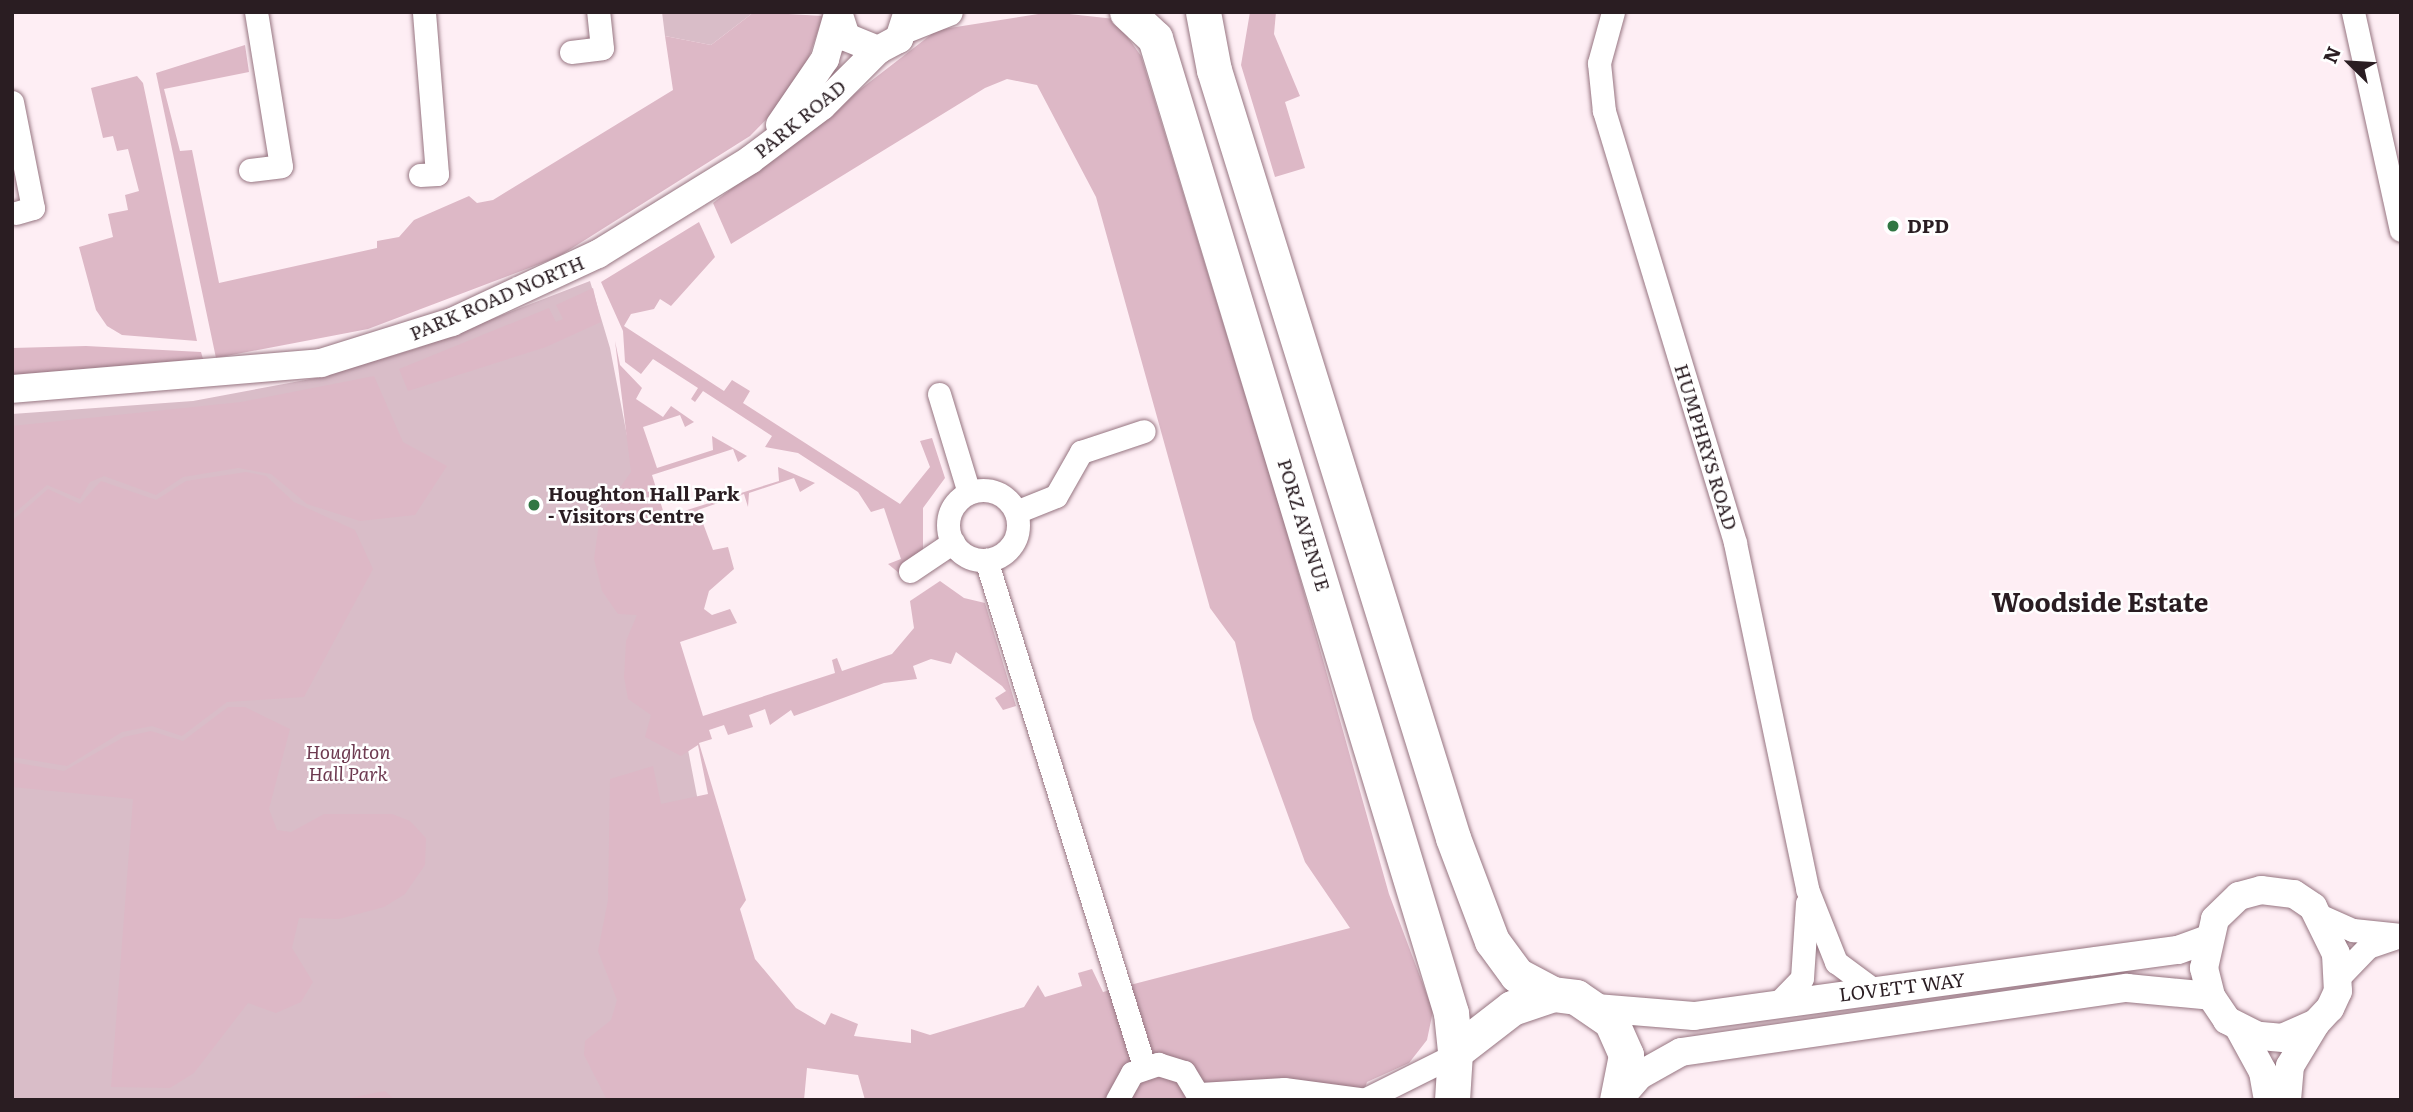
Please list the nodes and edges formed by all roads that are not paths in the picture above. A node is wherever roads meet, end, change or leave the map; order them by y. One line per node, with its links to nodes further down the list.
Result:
1 (256, 12): 15 (street)
2 (424, 12): 16 (street)
3 (598, 12): 12 (street)
4 (949, 12): 10 (street)
5 (1127, 12): 39 (main road, PORZ AVENUE)
6 (1203, 12): 33 (main road)
7 (1613, 12): 27 (street, HUMPHRYS ROAD)
8 (2353, 12): 18 (street)
9 (838, 13): 11 (street); 14 (street, PARK ROAD)
10 (907, 20): 11 (street, PARK ROAD)
11 (878, 50): 14 (street, PARK ROAD)
12 (571, 52)
13 (12, 102): 17 (street)
14 (750, 160): 19 (street, PARK ROAD NORTH)
15 (250, 170)
16 (420, 175)
17 (16, 213)
18 (2401, 230)
19 (12, 389)
20 (939, 394): 22 (street)
21 (1144, 431): 23 (street)
22 (969, 493): 23 (street); 24 (street)
23 (1016, 512): 25 (street)
24 (953, 542): 25 (street); 26 (street)
25 (986, 560): 40 (street)
26 (910, 571)
27 (1807, 889): 32 (street, HUMPHRYS ROAD); 35 (street, HUMPHRYS ROAD)
28 (2321, 916): 29 (street); 30 (street); 31 (street)
29 (2401, 936): 31 (street)
30 (2206, 940): 32 (street, LOVETT WAY); 34 (street)
31 (2339, 977): 37 (street)
32 (1874, 990): 35 (street, LOVETT WAY)
33 (1553, 994): 36 (main road); 39 (main road)
34 (2211, 996): 38 (street); 45 (street, LOVETT WAY)
35 (1776, 1005): 36 (street, LOVETT WAY)
36 (1596, 1008): 45 (main road)
37 (2316, 1023): 38 (street); 47 (street)
38 (2239, 1028): 46 (street)
39 (1452, 1054): 43 (street); 44 (main road, PORZ AVENUE)
40 (1144, 1066): 41 (street); 42 (street)
41 (1200, 1097): 43 (street)
42 (1117, 1100)
43 (1367, 1100)
44 (1452, 1100)
45 (1618, 1100)
46 (2268, 1100)
47 (2287, 1100)

